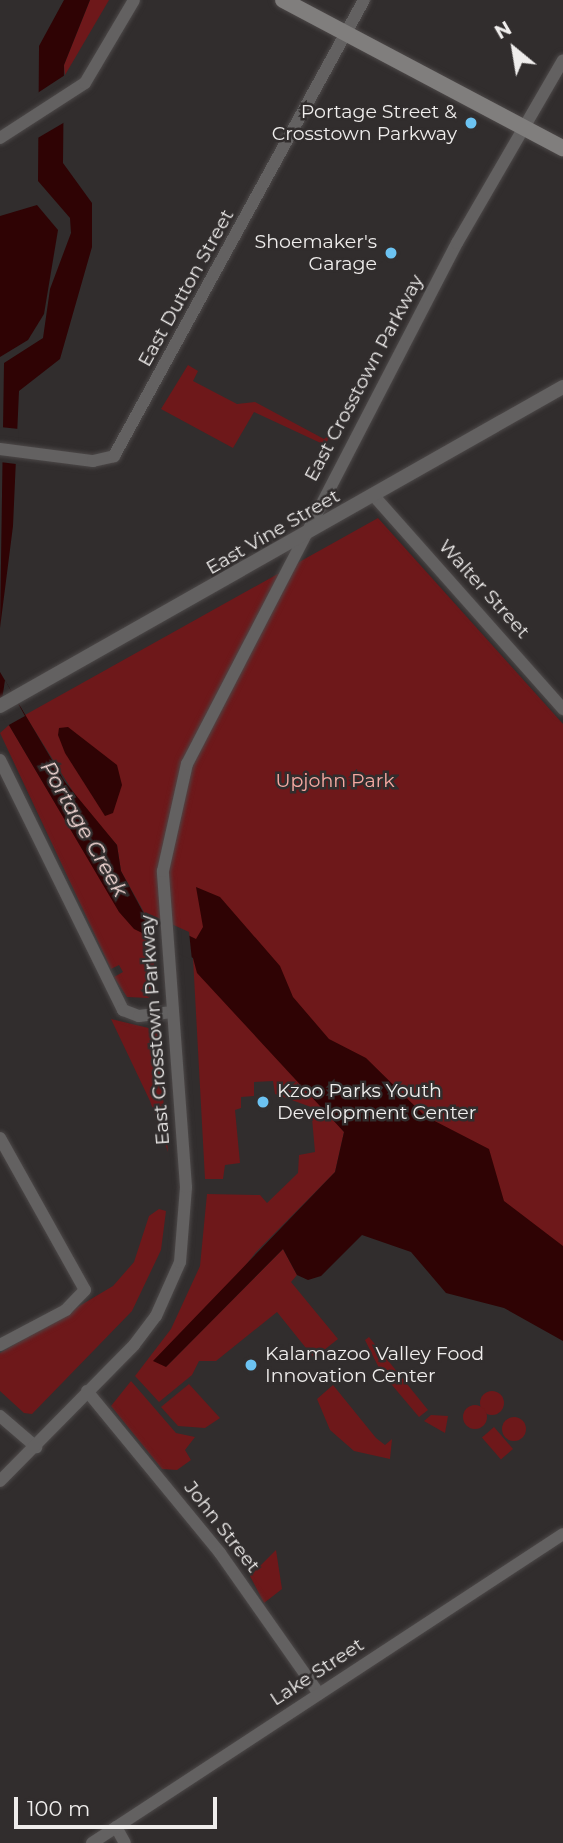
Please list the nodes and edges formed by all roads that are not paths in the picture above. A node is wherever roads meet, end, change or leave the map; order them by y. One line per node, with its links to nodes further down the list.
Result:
1 (134, 0): 7 (street)
2 (283, 0): 4 (main road)
3 (364, 0): 4 (street, East Dutton Street)
4 (346, 34): 6 (main road); 10 (street, East Dutton Street)
5 (563, 60): 6 (street, East Crosstown Parkway)
6 (526, 129): 8 (main road); 12 (street, East Crosstown Parkway)
7 (0, 138)
8 (563, 148)
9 (563, 387): 11 (street, East Vine Street)
10 (0, 449)
11 (374, 496): 12 (street, East Vine Street); 14 (street, Walter Street)
12 (307, 536): 13 (street, East Vine Street); 16 (street, East Crosstown Parkway)
13 (0, 706)
14 (563, 709)
15 (0, 760): 16 (street)
16 (172, 1012): 19 (street, East Crosstown Parkway)
17 (0, 1138): 18 (street)
18 (0, 1345)
19 (87, 1391): 21 (street, East Crosstown Parkway); 24 (street, John Street)
20 (0, 1416): 21 (street)
21 (36, 1447): 22 (street, East Crosstown Parkway)
22 (0, 1481)
23 (563, 1535): 24 (street, Lake Street)
24 (319, 1694): 25 (street, Lake Street)
25 (116, 1827): 26 (street, Lake Street); 27 (street)
26 (92, 1843)
27 (125, 1843)

